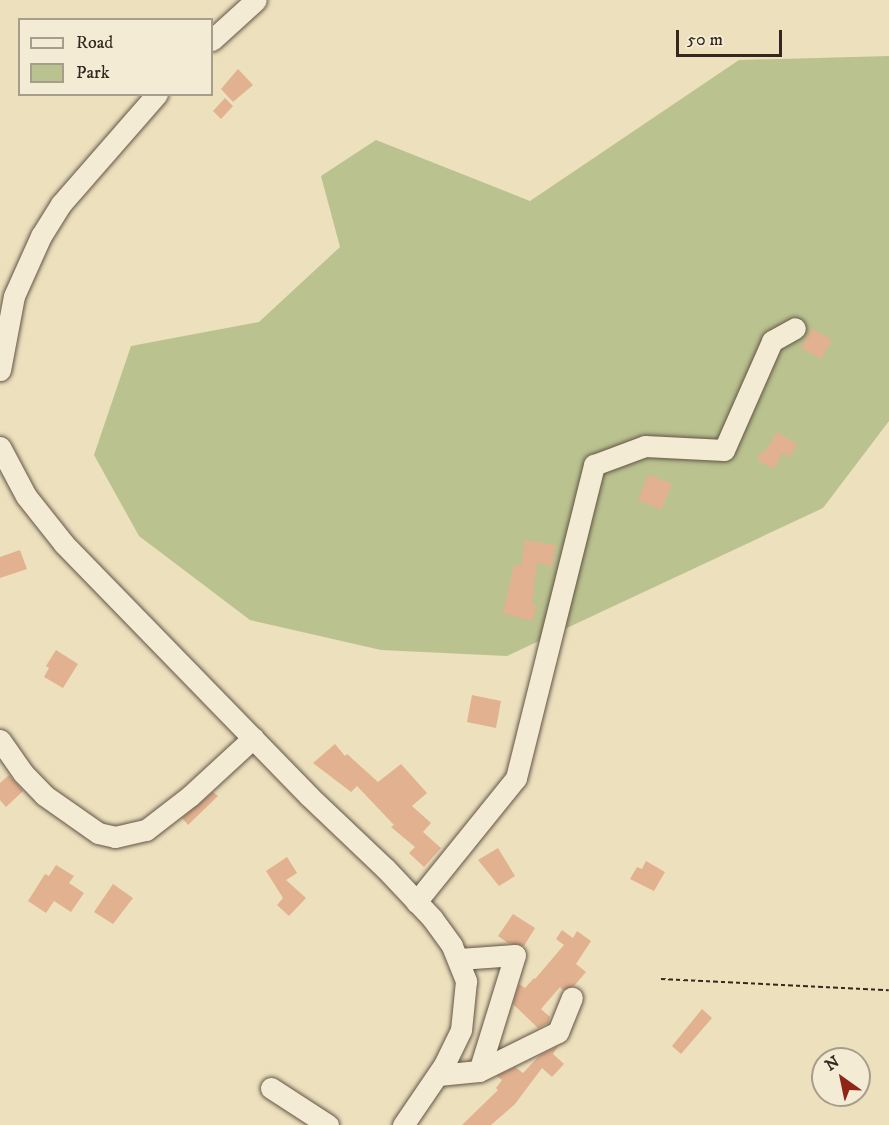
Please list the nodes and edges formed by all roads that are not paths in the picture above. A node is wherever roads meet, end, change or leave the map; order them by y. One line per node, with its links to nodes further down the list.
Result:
1 (256, 0): 2 (street)
2 (213, 39)
3 (155, 96): 5 (street)
4 (795, 328): 9 (street)
5 (0, 370)
6 (0, 447): 7 (street)
7 (253, 738): 8 (street); 9 (street)
8 (0, 740)
9 (416, 902): 10 (street)
10 (459, 959): 12 (street); 13 (street)
11 (572, 998): 12 (street)
12 (479, 1071): 13 (street)
13 (438, 1075): 16 (street)
14 (271, 1088): 15 (street)
15 (328, 1125)
16 (403, 1125)

